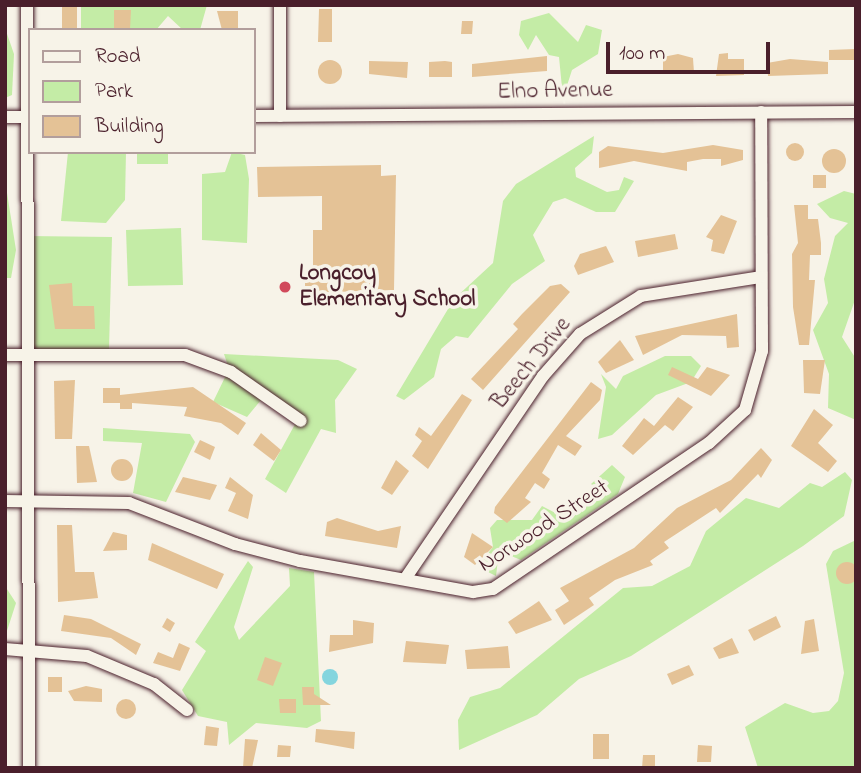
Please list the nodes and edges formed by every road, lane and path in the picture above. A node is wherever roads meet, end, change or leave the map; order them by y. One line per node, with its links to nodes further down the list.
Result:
1 (27, 5): 8 (street)
2 (280, 5): 6 (street)
3 (761, 111): 4 (street, Elno Avenue); 6 (street, Elno Avenue); 9 (street, Norwood Street)
4 (856, 112)
5 (256, 116): 6 (street, Elno Avenue)
6 (280, 116)
7 (5, 117): 8 (street)
8 (28, 117): 11 (street)
9 (761, 277): 15 (street, Beech Drive); 15 (street, Norwood Street)
10 (5, 355): 11 (street)
11 (26, 355): 12 (street); 13 (street)
12 (301, 421)
13 (28, 500): 14 (street, Norwood Street); 15 (street, Norwood Street); 17 (street)
14 (5, 501)
15 (405, 579)
16 (5, 649): 17 (street)
17 (28, 649): 18 (street); 19 (street)
18 (187, 710)
19 (29, 768)

